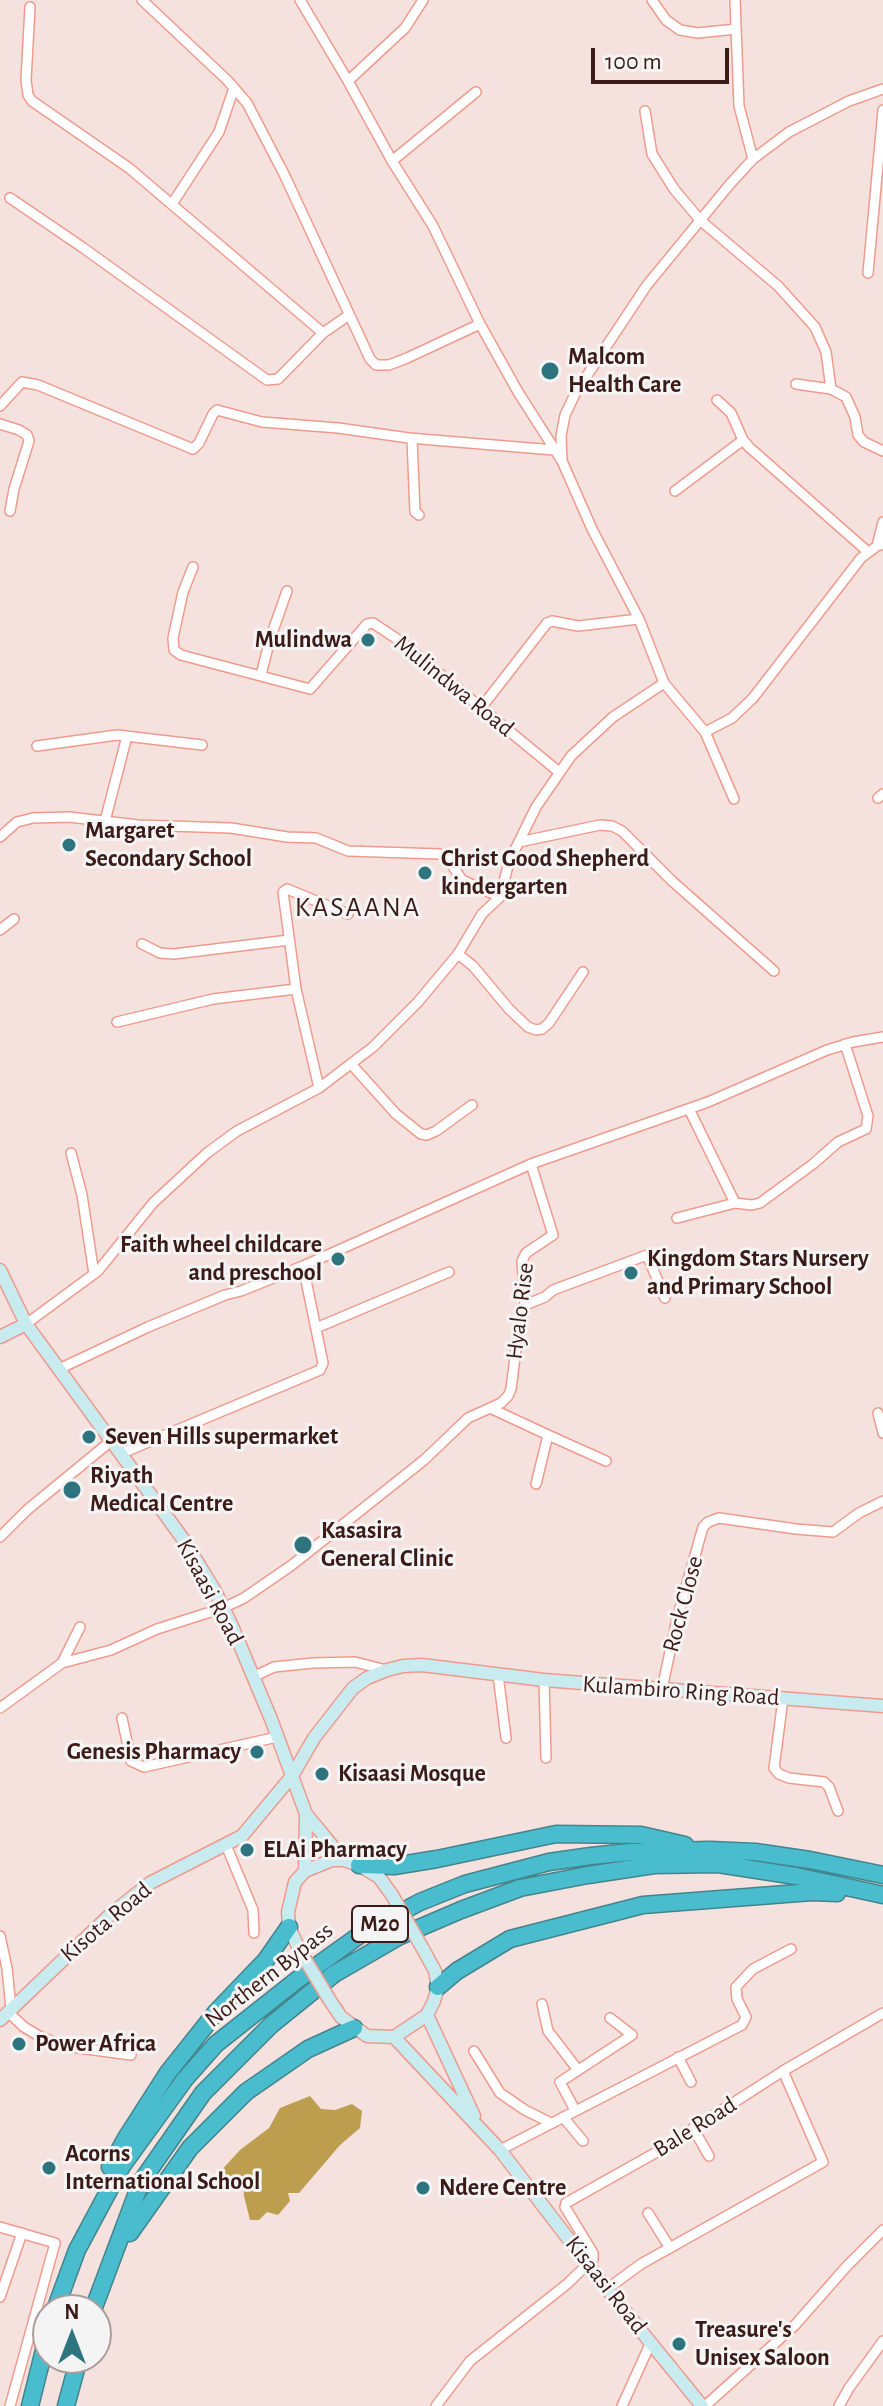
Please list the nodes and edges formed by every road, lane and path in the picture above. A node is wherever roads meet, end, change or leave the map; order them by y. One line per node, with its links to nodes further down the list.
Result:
1 (142, 0): 9 (street)
2 (300, 0): 8 (street)
3 (423, 0): 8 (street)
4 (652, 0): 7 (street)
5 (735, 0): 7 (street)
6 (30, 7): 17 (street)
7 (736, 29): 14 (street)
8 (348, 81): 15 (street)
9 (234, 88): 17 (street); 20 (street)
10 (883, 89): 14 (street)
11 (476, 92): 15 (street)
12 (883, 110): 19 (street)
13 (645, 111): 18 (street)
14 (753, 159): 18 (street)
15 (392, 161): 21 (street)
16 (10, 198): 22 (street)
17 (172, 204): 22 (street)
18 (700, 220): 24 (street); 32 (street)
19 (868, 273)
20 (349, 315): 21 (street); 22 (street)
21 (480, 324): 30 (street)
22 (323, 333)
23 (796, 384): 24 (street)
24 (831, 389): 31 (street)
25 (717, 400): 29 (street)
26 (0, 406): 28 (street)
27 (0, 424): 34 (street)
28 (412, 439): 30 (street); 35 (street)
29 (743, 440): 33 (street); 37 (street)
30 (554, 450): 32 (street)
31 (883, 451)
32 (562, 461): 40 (street)
33 (675, 491)
34 (10, 511)
35 (419, 515)
36 (883, 522): 37 (street)
37 (876, 547): 44 (street)
38 (193, 567): 41 (street, Mulindwa Road)
39 (287, 591): 41 (street)
40 (639, 619): 42 (street); 43 (street)
41 (261, 675): 43 (street, Mulindwa Road)
42 (664, 683): 44 (street); 48 (street)
43 (481, 708): 48 (street, Mulindwa Road)
44 (705, 732): 49 (street)
45 (127, 736): 46 (street); 47 (street); 50 (street)
46 (202, 745)
47 (37, 746)
48 (559, 772): 52 (street)
49 (734, 799)
50 (105, 821): 51 (street); 53 (street)
51 (0, 837)
52 (519, 842): 53 (street); 60 (street)
53 (500, 897): 59 (street)
54 (348, 914): 57 (street)
55 (14, 919): 56 (street)
56 (0, 930)
57 (289, 940): 58 (street); 62 (street)
58 (142, 944)
59 (458, 954): 61 (street); 66 (street)
60 (774, 971)
61 (583, 972)
62 (296, 989): 63 (street); 67 (street)
63 (117, 1022)
64 (883, 1037): 65 (street)
65 (845, 1044): 69 (street); 72 (street)
66 (352, 1065): 67 (street); 68 (street)
67 (319, 1088): 77 (street)
68 (472, 1105)
69 (689, 1109): 71 (street); 72 (street)
70 (71, 1153): 77 (street)
71 (531, 1164): 74 (street); 79 (street, Hyalo Rise)
72 (735, 1203): 73 (street)
73 (677, 1218)
74 (303, 1266): 81 (street); 83 (street)
75 (0, 1270): 80 (main road, Kisaasi Road)
76 (449, 1272): 81 (street)
77 (94, 1274): 80 (street)
78 (665, 1298): 79 (street)
79 (525, 1305): 84 (street, Hyalo Rise)
80 (26, 1324): 82 (main road); 83 (main road, Kisaasi Road)
81 (316, 1328): 89 (street)
82 (0, 1337)
83 (59, 1369): 88 (main road, Kisaasi Road)
84 (490, 1408): 87 (street); 94 (street, Hyalo Rise)
85 (878, 1413): 86 (street)
86 (883, 1433)
87 (548, 1435): 90 (street); 91 (street)
88 (111, 1441): 89 (main road, Kisaasi Road); 93 (street)
89 (120, 1454): 94 (main road, Kisaasi Road)
90 (606, 1461)
91 (536, 1484)
92 (883, 1501): 101 (street, Rock Close)
93 (0, 1537)
94 (223, 1608): 96 (street, Hyalo Rise); 99 (main road, Kisaasi Road)
95 (80, 1627): 96 (street)
96 (62, 1663): 104 (street)
97 (387, 1670): 98 (main road, Kulambiro Ring Road); 99 (street); 109 (main road, Kisota Road)
98 (498, 1675): 100 (main road, Kulambiro Ring Road); 107 (street)
99 (253, 1677): 106 (main road, Kisaasi Road)
100 (544, 1680): 101 (main road, Kulambiro Ring Road); 108 (street)
101 (662, 1689): 102 (main road, Kulambiro Ring Road)
102 (783, 1699): 103 (main road, Kulambiro Ring Road); 110 (street)
103 (883, 1706)
104 (0, 1708)
105 (122, 1718): 106 (street)
106 (277, 1737): 109 (main road, Kisaasi Road)
107 (506, 1738)
108 (546, 1758)
109 (292, 1776): 111 (main road, Kisaasi Road); 112 (main road, Kisota Road)
110 (838, 1811)
111 (306, 1814): 114 (main road); 115 (main road)
112 (226, 1845): 119 (street); 125 (main road, Kisota Road)
113 (710, 1850): 114 (highway); 116 (highway, Northern Bypass / M20); 149 (highway, Northern Bypass / M20)
114 (351, 1863): 115 (main road); 122 (main road, bridge)
115 (305, 1871): 118 (main road)
116 (883, 1875)
117 (881, 1894): 122 (highway); 153 (highway, Northern Bypass / M20)
118 (289, 1927): 128 (main road, bridge); 149 (highway)
119 (254, 1933)
120 (0, 1936): 125 (street)
121 (791, 1949): 132 (street)
122 (438, 1987): 126 (main road)
123 (542, 2004): 133 (street)
124 (883, 2013): 134 (street, Bale Road)
125 (6, 2014): 131 (street)
126 (427, 2015): 129 (main road); 139 (main road, Kisaasi Road)
127 (610, 2018): 133 (street)
128 (354, 2028): 129 (main road); 154 (highway)
129 (394, 2037): 139 (main road, Kisaasi Road)
130 (474, 2051): 138 (street)
131 (131, 2055)
132 (678, 2057): 135 (street); 136 (street)
133 (578, 2070): 136 (street)
134 (783, 2071): 140 (street, Bale Road); 148 (street)
135 (691, 2082)
136 (575, 2110): 137 (street)
137 (563, 2117): 138 (street); 141 (street)
138 (551, 2123): 142 (street)
139 (479, 2126): 142 (main road, Kisaasi Road)
140 (693, 2128): 143 (street); 150 (street, Bale Road)
141 (583, 2141)
142 (500, 2150): 150 (main road, Kisaasi Road)
143 (709, 2156)
144 (648, 2213): 148 (street)
145 (0, 2227): 147 (street)
146 (883, 2230): 165 (street)
147 (22, 2233): 155 (street); 160 (street)
148 (670, 2248): 151 (street)
149 (77, 2250): 152 (highway, Northern Bypass / M20)
150 (589, 2264): 151 (main road, Kisaasi Road); 163 (street)
151 (607, 2289): 157 (main road, Kisaasi Road)
152 (61, 2294)
153 (99, 2294)
154 (100, 2294)
155 (0, 2297)
156 (883, 2341): 166 (street)
157 (651, 2342): 164 (street); 165 (main road, Kisaasi Road)
158 (38, 2374): 161 (highway)
159 (75, 2374): 162 (highway)
160 (10, 2406)
161 (30, 2406)
162 (66, 2406)
163 (436, 2406)
164 (622, 2406)
165 (703, 2406)
166 (839, 2406)

